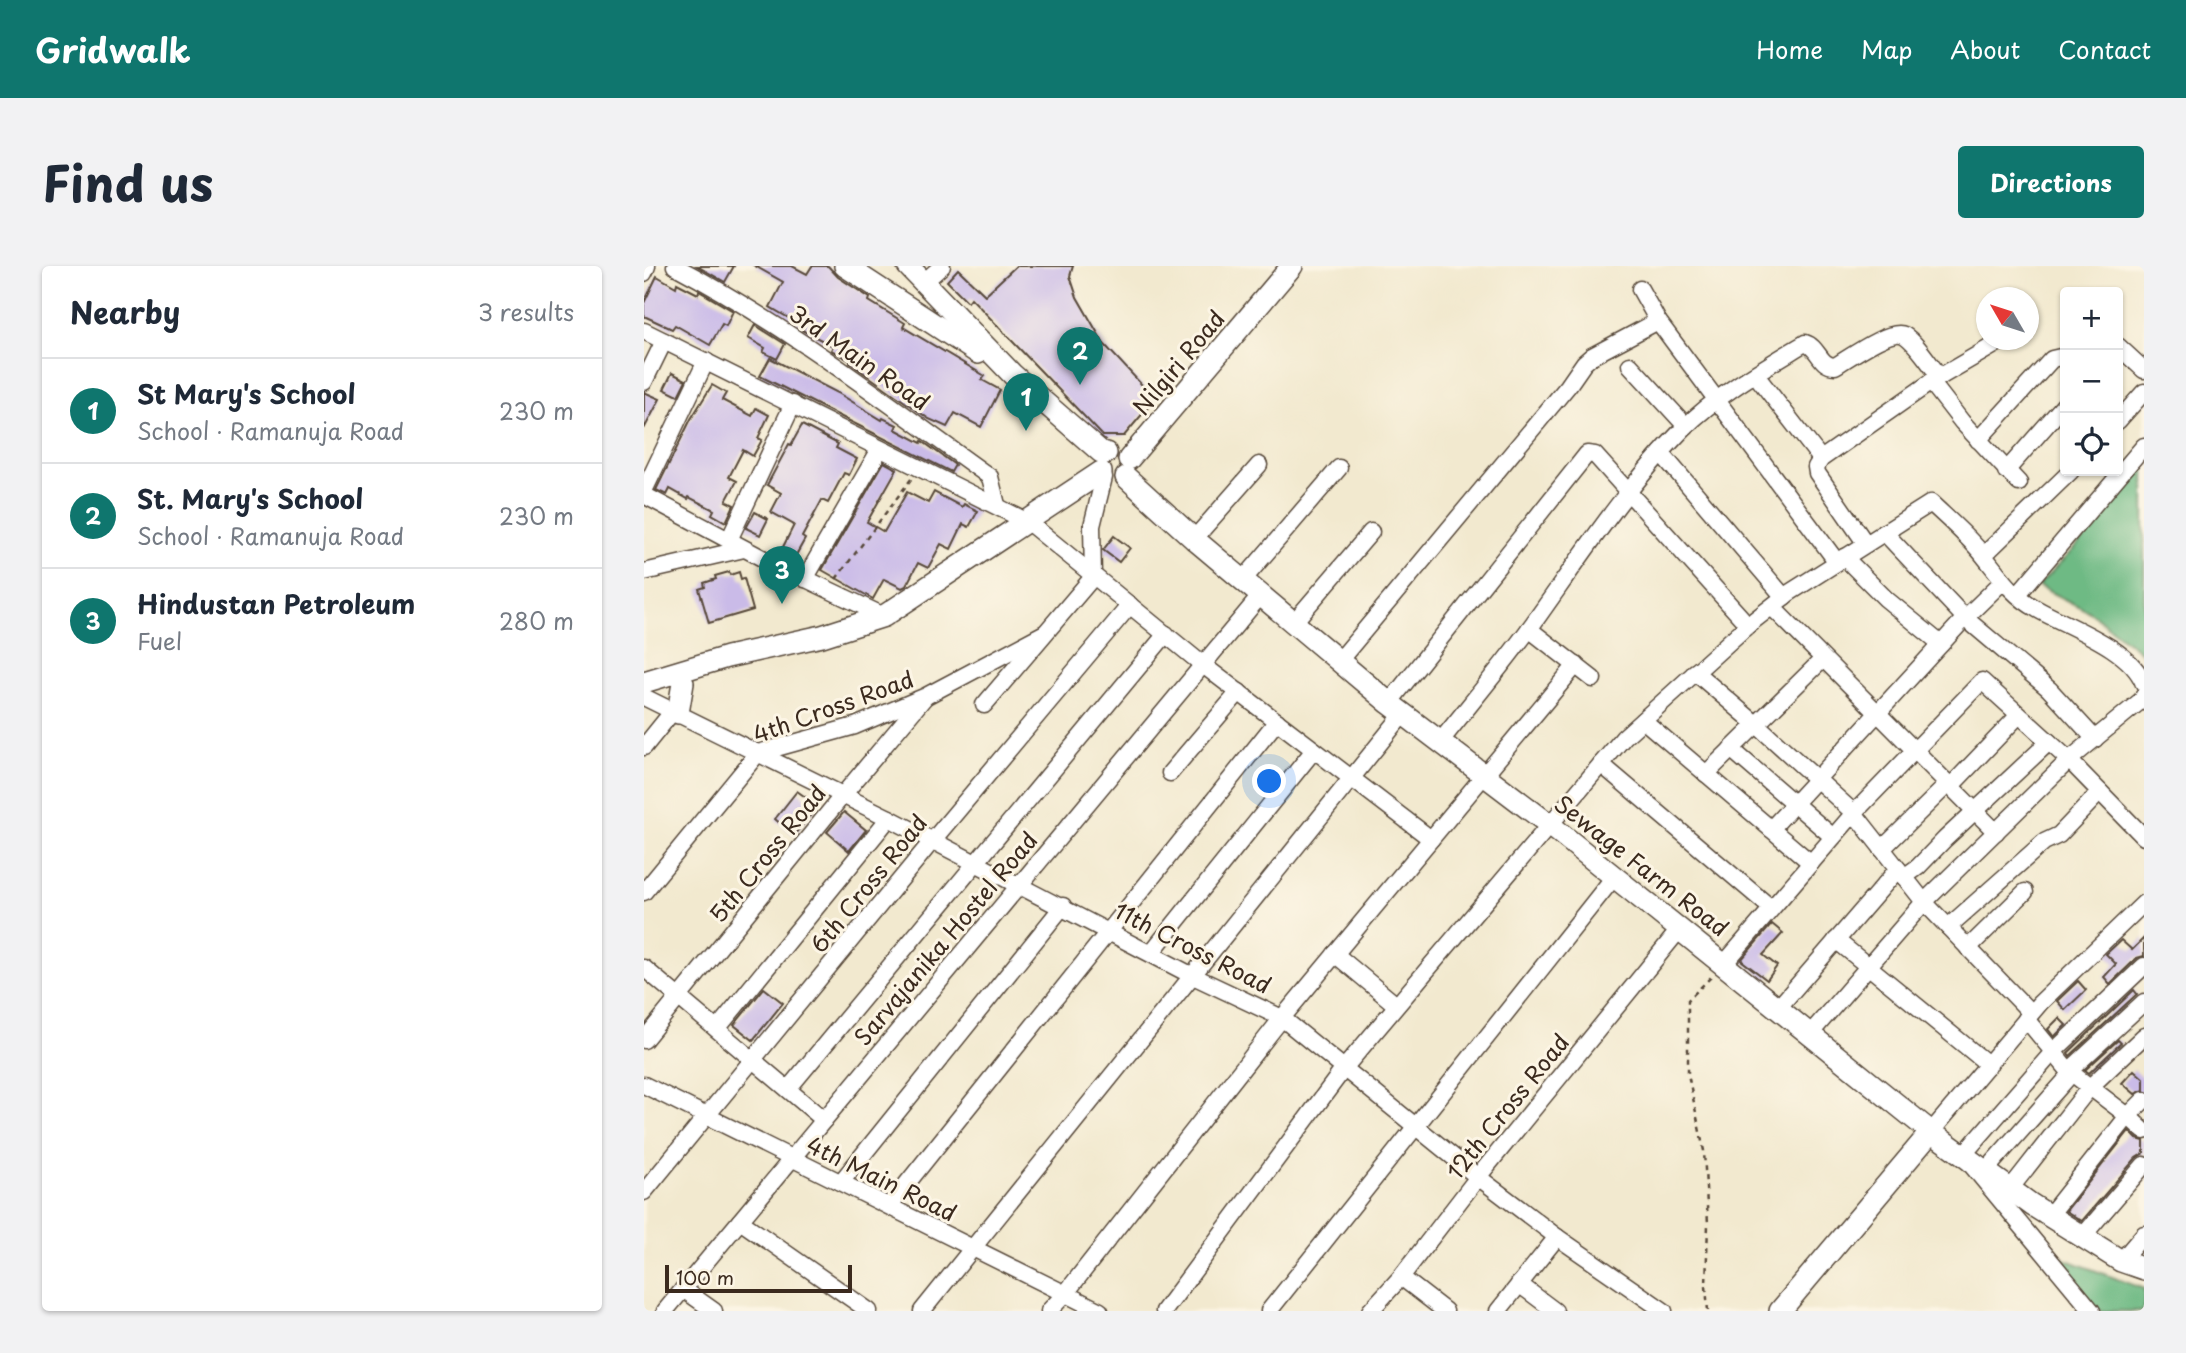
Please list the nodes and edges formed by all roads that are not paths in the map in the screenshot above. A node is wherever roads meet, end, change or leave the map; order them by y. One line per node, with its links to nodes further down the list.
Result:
1 (647, 266): 7 (street)
2 (675, 266): 43 (street, 3rd Main Road)
3 (845, 266): 20 (main road)
4 (908, 266): 8 (main road)
5 (942, 266): 8 (street)
6 (1292, 266): 36 (main road, Nilgiri Road)
7 (644, 273)
8 (923, 284): 20 (main road)
9 (1640, 289): 10 (street)
10 (1658, 321): 24 (street); 72 (street)
11 (644, 331): 12 (street)
12 (664, 341): 16 (street); 22 (street)
13 (1986, 350): 21 (street)
14 (2122, 350): 18 (street)
15 (2060, 357): 29 (street)
16 (706, 362): 25 (street); 42 (street)
17 (1630, 365): 28 (street)
18 (2144, 370)
19 (1755, 374): 21 (street); 24 (street); 33 (street)
20 (1013, 375): 35 (main road)
21 (1935, 379): 29 (street); 33 (street)
22 (644, 382)
23 (2144, 392): 27 (street)
24 (1717, 402): 28 (street); 52 (street)
25 (793, 404): 31 (street); 48 (street)
26 (2060, 410): 38 (street)
27 (2123, 415)
28 (1686, 426): 32 (street)
29 (1978, 440): 38 (street)
30 (2144, 446): 58 (street)
31 (880, 449): 43 (street); 55 (street)
32 (1661, 453): 41 (street); 60 (street)
33 (1821, 459): 49 (street)
34 (1259, 465): 47 (street)
35 (1104, 467): 36 (main road); 36 (main road); 44 (main road); 54 (street)
36 (1127, 468): 47 (main road, Sewage Farm Road)
37 (1339, 468): 56 (street)
38 (2006, 471): 40 (street)
39 (2066, 476): 51 (street)
40 (2019, 483)
41 (1629, 490): 65 (street); 66 (street); 84 (street)
42 (644, 493): 48 (street)
43 (997, 505): 44 (street)
44 (1028, 522): 54 (street); 62 (main road)
45 (1370, 532): 64 (street)
46 (1884, 532): 49 (street); 51 (street); 63 (street)
47 (1194, 539): 56 (main road, Sewage Farm Road)
48 (729, 540): 50 (street)
49 (1866, 544): 52 (street)
50 (744, 549): 53 (street); 55 (street)
51 (1984, 555): 57 (street)
52 (1841, 559): 60 (street); 69 (street)
53 (644, 572)
54 (1093, 577): 61 (street); 67 (street)
55 (804, 579): 62 (street)
56 (1243, 580): 59 (main road, Sewage Farm Road)
57 (2002, 582): 58 (street); 63 (street)
58 (2018, 594): 78 (street)
59 (1261, 595): 64 (main road, Sewage Farm Road); 73 (street, Sarvajanika Hostel Road)
60 (1778, 602): 65 (street); 71 (street)
61 (1130, 605): 68 (street); 119 (street, 6th Cross Road)
62 (884, 616): 70 (main road)
63 (1965, 618): 69 (street); 91 (street)
64 (1294, 621): 72 (main road, Sewage Farm Road)
65 (1748, 625): 75 (street)
66 (1529, 629): 74 (street); 93 (street)
67 (1043, 634): 82 (street, 4th Cross Road); 83 (street)
68 (1166, 634): 73 (street); 121 (street)
69 (1941, 644): 86 (street)
70 (751, 653): 77 (main road); 80 (main road)
71 (1822, 660): 86 (street); 90 (street)
72 (1339, 661): 84 (main road, Sewage Farm Road)
73 (1203, 665): 79 (street); 125 (street, Sarvajanika Hostel Road)
74 (1576, 666): 76 (street); 103 (street)
75 (1695, 672): 88 (street); 90 (street)
76 (1593, 678)
77 (683, 682): 80 (main road); 85 (main road)
78 (2144, 684)
79 (1239, 692): 89 (street); 101 (street)
80 (646, 693): 85 (street, 11th Cross Road)
81 (2144, 695): 91 (street)
82 (926, 696): 98 (street, 4th Cross Road); 108 (street, 5th Cross Road)
83 (984, 705)
84 (1396, 708): 93 (main road, Sewage Farm Road); 104 (street)
85 (676, 712): 94 (street); 98 (street, 11th Cross Road)
86 (1877, 713): 97 (street); 105 (street)
87 (2020, 715): 92 (street); 97 (street); 106 (street)
88 (1643, 720): 100 (street); 102 (street)
89 (1277, 722): 96 (street); 134 (street)
90 (1756, 724): 95 (street); 105 (street)
91 (2095, 738): 99 (street)
92 (2049, 741): 99 (street); 110 (street)
93 (1440, 742): 103 (main road, Sewage Farm Road)
94 (644, 747)
95 (1731, 749): 102 (street); 109 (street)
96 (1314, 750): 104 (street); 137 (street)
97 (1913, 750): 106 (street); 111 (street)
98 (758, 753): 108 (street, 11th Cross Road); 126 (street, 4th Cross Road)
99 (2069, 760): 107 (street); 115 (street)
100 (1601, 764): 113 (street); 131 (street)
101 (1170, 773)
102 (1706, 774): 114 (street)
103 (1485, 776): 113 (main road, Sewage Farm Road); 118 (street)
104 (1352, 778): 118 (street); 143 (street)
105 (1816, 779): 109 (street); 111 (street)
106 (1949, 786): 110 (street); 120 (street)
107 (2100, 792): 117 (street); 132 (street)
108 (843, 795): 112 (street, 11th Cross Road); 144 (street, 5th Cross Road)
109 (1793, 804): 114 (street); 116 (street)
110 (1974, 811): 115 (street); 123 (street)
111 (1854, 813): 116 (street); 120 (street)
112 (889, 818): 119 (street, 11th Cross Road); 150 (street)
113 (1549, 825): 124 (main road, Sewage Farm Road); 146 (street)
114 (1770, 829): 122 (street)
115 (1996, 832): 128 (street)
116 (1833, 837): 122 (street)
117 (2144, 838)
118 (1431, 839): 138 (street)
119 (933, 840): 121 (street, 11th Cross Road); 155 (street, 6th Cross Road)
120 (1882, 849): 123 (street)
121 (975, 862): 125 (street, 11th Cross Road); 161 (street)
122 (1811, 863): 131 (street)
123 (1901, 873): 128 (street); 135 (street)
124 (1614, 877): 133 (main road, Sewage Farm Road); 166 (street)
125 (1018, 886): 130 (street, 11th Cross Road); 165 (street, Sarvajanika Hostel Road)
126 (644, 892)
127 (2025, 892): 136 (street)
128 (1924, 902): 132 (street); 140 (street)
129 (2144, 903): 148 (street)
130 (1063, 906): 134 (street, 11th Cross Road); 174 (street)
131 (1771, 908): 139 (street)
132 (1948, 927): 136 (street)
133 (1679, 930): 139 (main road, Sewage Farm Road); 173 (street, 12th Cross Road)
134 (1110, 931): 137 (street, 11th Cross Road); 177 (street)
135 (1836, 940): 140 (street); 147 (street)
136 (1968, 948): 148 (street)
137 (1151, 953): 143 (street, 11th Cross Road)
138 (1335, 954): 146 (street); 149 (street)
139 (1724, 964): 147 (main road, Sewage Farm Road)
140 (1867, 965): 151 (street); 156 (street)
141 (2144, 967): 154 (street)
142 (644, 968): 144 (street)
143 (1193, 976): 149 (street, 11th Cross Road); 183 (street)
144 (679, 997): 150 (street); 153 (street, 5th Cross Road)
145 (2144, 1002): 158 (street)
146 (1396, 1005): 157 (street)
147 (1778, 1008): 151 (main road, Sewage Farm Road)
148 (2029, 1016): 154 (street); 156 (street)
149 (1282, 1018): 157 (street, 11th Cross Road); 189 (street)
150 (717, 1029): 155 (street)
151 (1810, 1034): 168 (main road, Sewage Farm Road)
152 (2144, 1036): 160 (street)
153 (644, 1040)
154 (2053, 1052): 158 (street); 169 (street)
155 (754, 1060): 161 (street); 163 (street, 6th Cross Road)
156 (1989, 1065): 168 (street)
157 (1345, 1067): 166 (street, 11th Cross Road); 196 (street)
158 (2071, 1072): 160 (street); 172 (street)
159 (644, 1085): 163 (street, 4th Main Road)
160 (2090, 1087): 164 (street); 175 (street)
161 (788, 1089): 165 (street)
162 (2144, 1100): 164 (street)
163 (706, 1116): 170 (street, 4th Main Road); 176 (street, 6th Cross Road)
164 (2128, 1116): 167 (street); 178 (street)
165 (824, 1120): 170 (street, Sarvajanika Hostel Road)
166 (1416, 1126): 173 (street, 11th Cross Road); 197 (street)
167 (2144, 1131)
168 (1931, 1132): 169 (main road, Sewage Farm Road); 203 (main road)
169 (1963, 1155): 172 (main road, Sewage Farm Road); 204 (street)
170 (792, 1159): 174 (street, 4th Main Road); 179 (street, Sarvajanika Hostel Road)
171 (2144, 1165): 182 (street)
172 (1985, 1171): 175 (main road, Sewage Farm Road)
173 (1478, 1177): 181 (street, 11th Cross Road); 186 (street, 12th Cross Road)
174 (841, 1182): 177 (street, 4th Main Road)
175 (2010, 1189): 178 (main road, Sewage Farm Road)
176 (644, 1192)
177 (889, 1206): 183 (street, 4th Main Road)
178 (2049, 1216): 182 (main road, Sewage Farm Road)
179 (740, 1221): 188 (street, Sarvajanika Hostel Road); 192 (street)
180 (2144, 1234): 184 (street)
181 (1557, 1237): 187 (street); 202 (street, 11th Cross Road)
182 (2082, 1237): 184 (main road, Sewage Farm Road)
183 (974, 1248): 189 (street, 4th Main Road); 193 (street)
184 (2121, 1261): 185 (main road, Sewage Farm Road)
185 (2144, 1269)
186 (1401, 1277): 198 (street, 12th Cross Road); 199 (street)
187 (1519, 1284): 200 (street); 201 (street)
188 (683, 1289): 190 (street, Sarvajanika Hostel Road); 191 (street)
189 (1065, 1294): 194 (street); 195 (street, 4th Main Road)
190 (665, 1311)
191 (714, 1311)
192 (869, 1311)
193 (922, 1311)
194 (1049, 1311)
195 (1100, 1311)
196 (1164, 1311)
197 (1269, 1311)
198 (1370, 1311)
199 (1445, 1311)
200 (1498, 1311)
201 (1555, 1311)
202 (1664, 1311)
203 (1780, 1311)
204 (2092, 1311)

